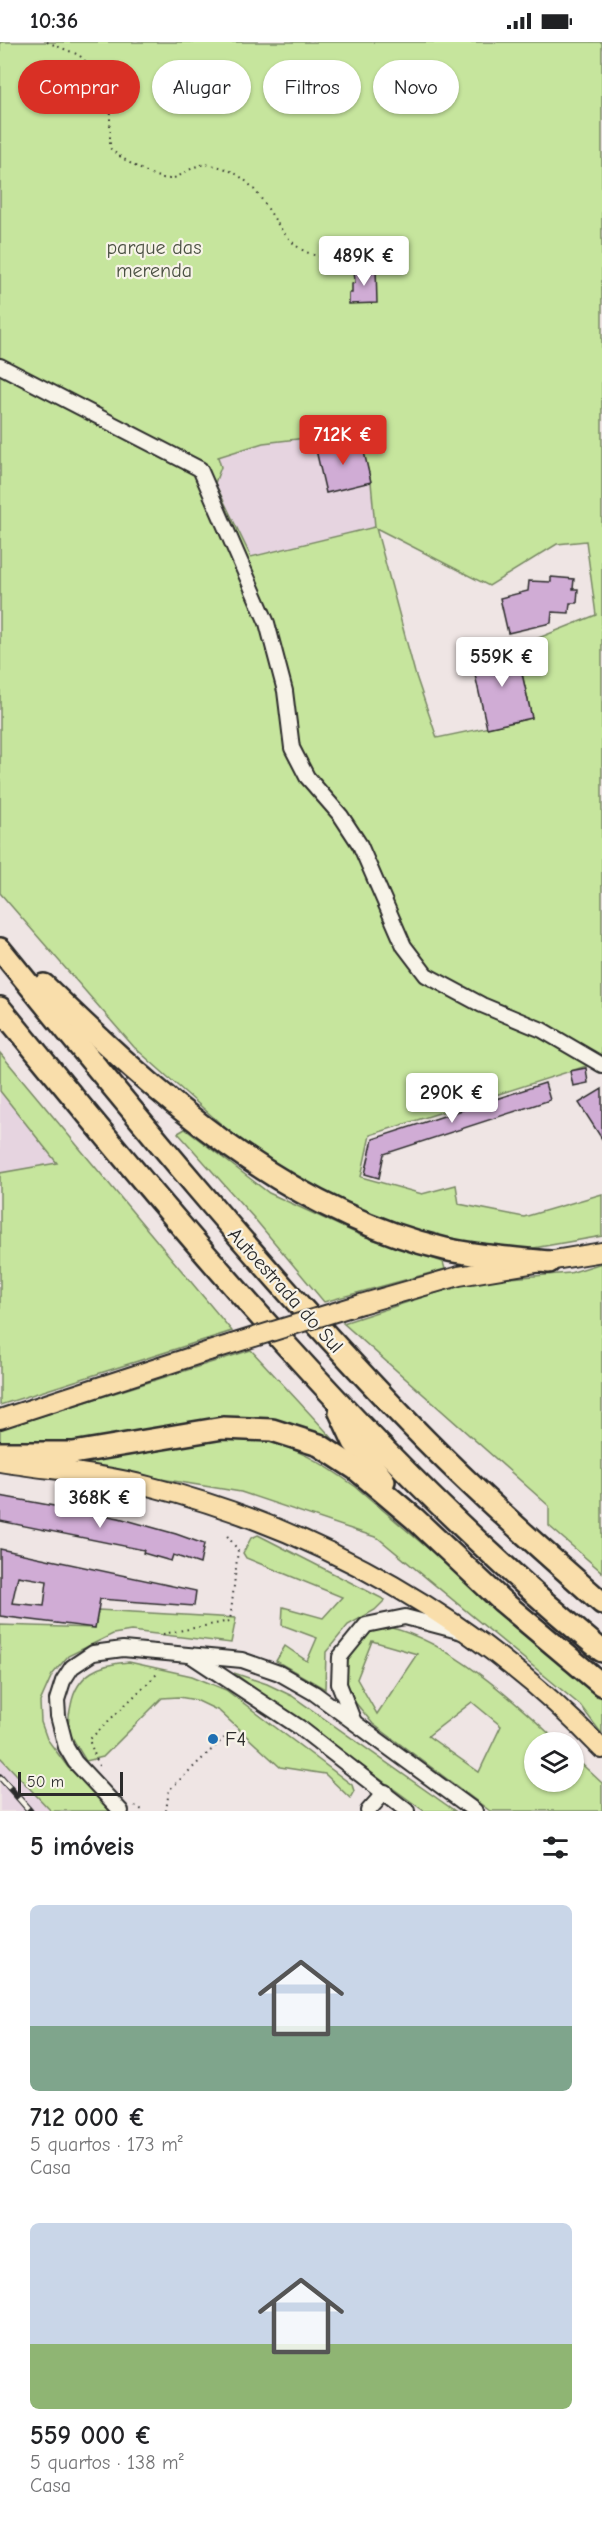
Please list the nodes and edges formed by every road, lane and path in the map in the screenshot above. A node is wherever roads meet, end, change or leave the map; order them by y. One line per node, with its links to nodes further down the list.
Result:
1 (47, 42): 2 (path)
2 (352, 258)
3 (0, 366): 7 (street)
4 (0, 941): 9 (highway)
5 (0, 949): 16 (highway, Autoestrada do Sul)
6 (0, 1008): 10 (highway, Autoestrada do Sul)
7 (602, 1065)
8 (602, 1252): 9 (main road)
9 (549, 1262): 11 (main road, bridge)
10 (332, 1396): 14 (highway); 19 (highway, Autoestrada do Sul)
11 (0, 1419)
12 (0, 1453): 14 (highway)
13 (0, 1462): 18 (main road)
14 (415, 1519): 22 (highway)
15 (225, 1533): 17 (path)
16 (602, 1603)
17 (163, 1634)
18 (467, 1634): 23 (street); 25 (main road)
19 (602, 1651)
20 (191, 1656): 23 (street); 27 (street); 28 (street)
21 (157, 1674): 26 (path)
22 (602, 1685)
23 (354, 1722): 32 (street)
24 (224, 1738): 29 (path)
25 (602, 1749)
26 (96, 1761)
27 (385, 1792): 30 (street); 31 (street)
28 (121, 1810)
29 (166, 1811)
30 (368, 1811)
31 (407, 1811)
32 (475, 1811)

